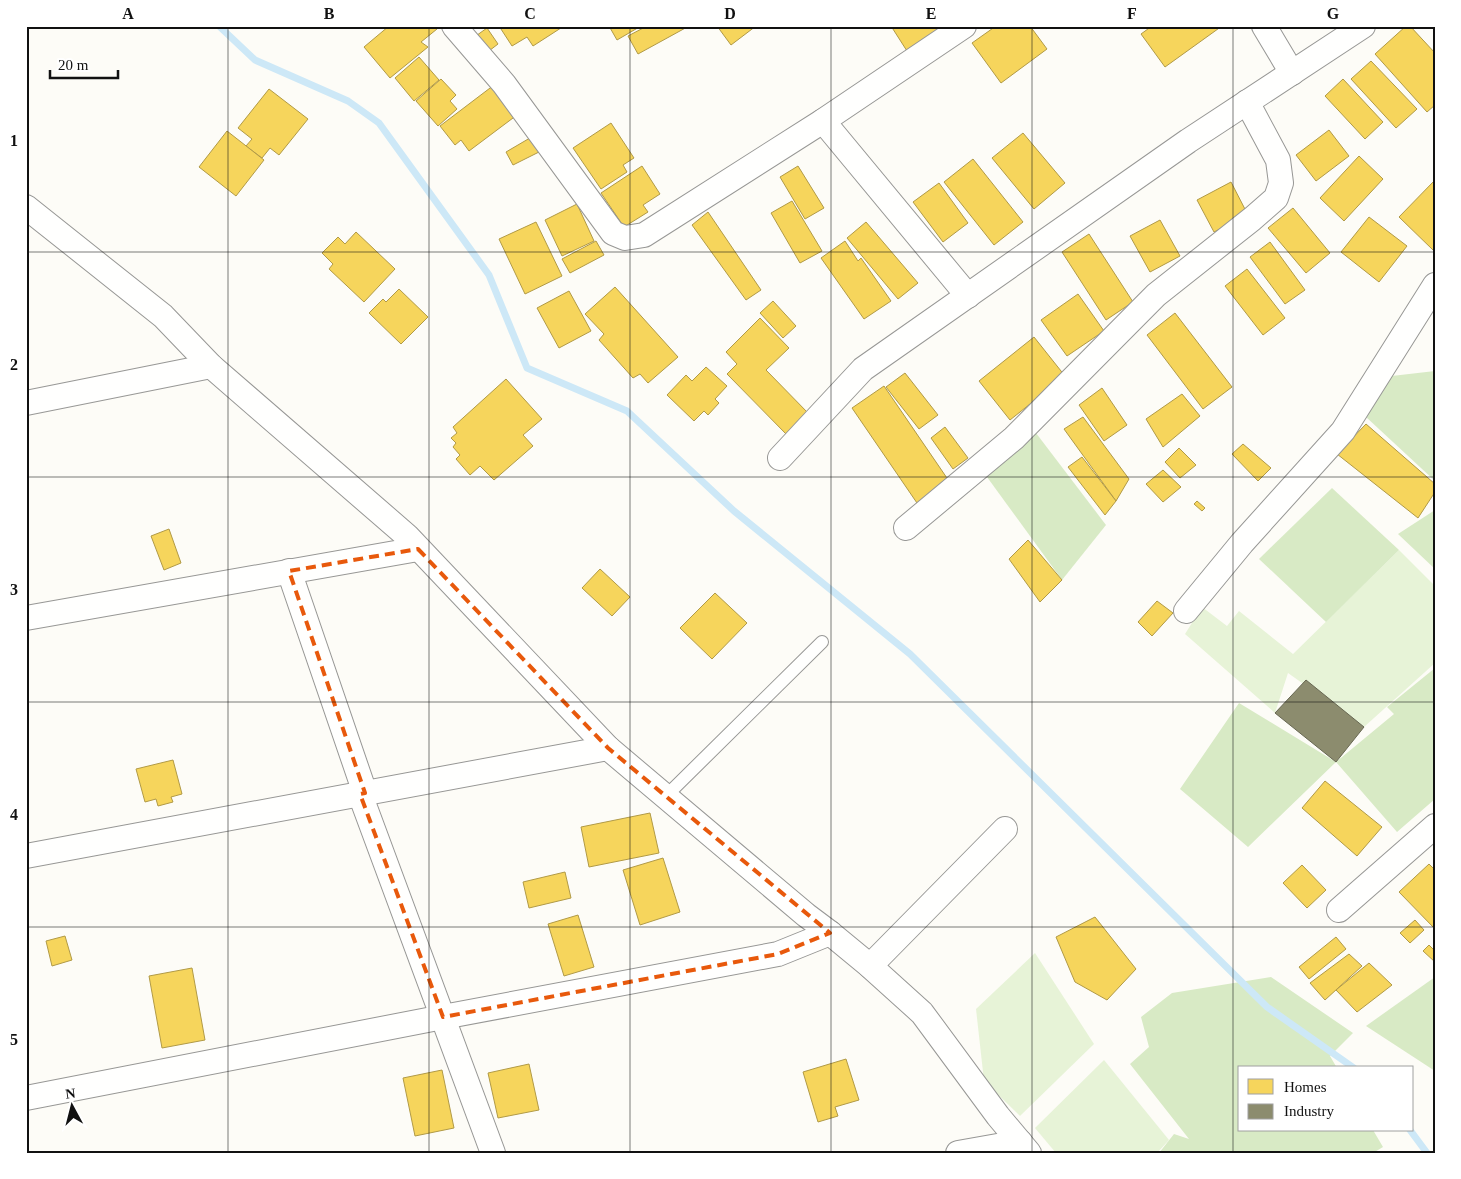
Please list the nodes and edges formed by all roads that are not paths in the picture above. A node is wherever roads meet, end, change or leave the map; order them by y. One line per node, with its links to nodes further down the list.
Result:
1 (454, 26): 7 (street)
2 (964, 26): 7 (street)
3 (1264, 26): 5 (street)
4 (1363, 26): 5 (street)
5 (1292, 73): 6 (street)
6 (1247, 102): 10 (street); 14 (street)
7 (823, 121): 10 (street)
8 (26, 207): 11 (street)
9 (1435, 285): 17 (street)
10 (968, 296): 13 (street)
11 (211, 366): 12 (street); 15 (street)
12 (26, 403)
13 (780, 458)
14 (906, 528)
15 (418, 549): 16 (street); 20 (street)
16 (289, 571): 18 (street); 21 (street)
17 (1186, 611)
18 (26, 618)
19 (822, 642): 22 (lane)
20 (608, 748): 21 (street); 22 (street)
21 (362, 794): 25 (street); 29 (street)
22 (665, 797): 27 (street)
23 (1435, 826): 26 (street)
24 (1005, 829): 28 (street)
25 (26, 856)
26 (1339, 910)
27 (830, 933): 28 (street); 29 (street)
28 (870, 966): 31 (street)
29 (443, 1017): 30 (street); 32 (street)
30 (26, 1098)
31 (1025, 1148): 33 (street)
32 (493, 1153)
33 (958, 1153)

